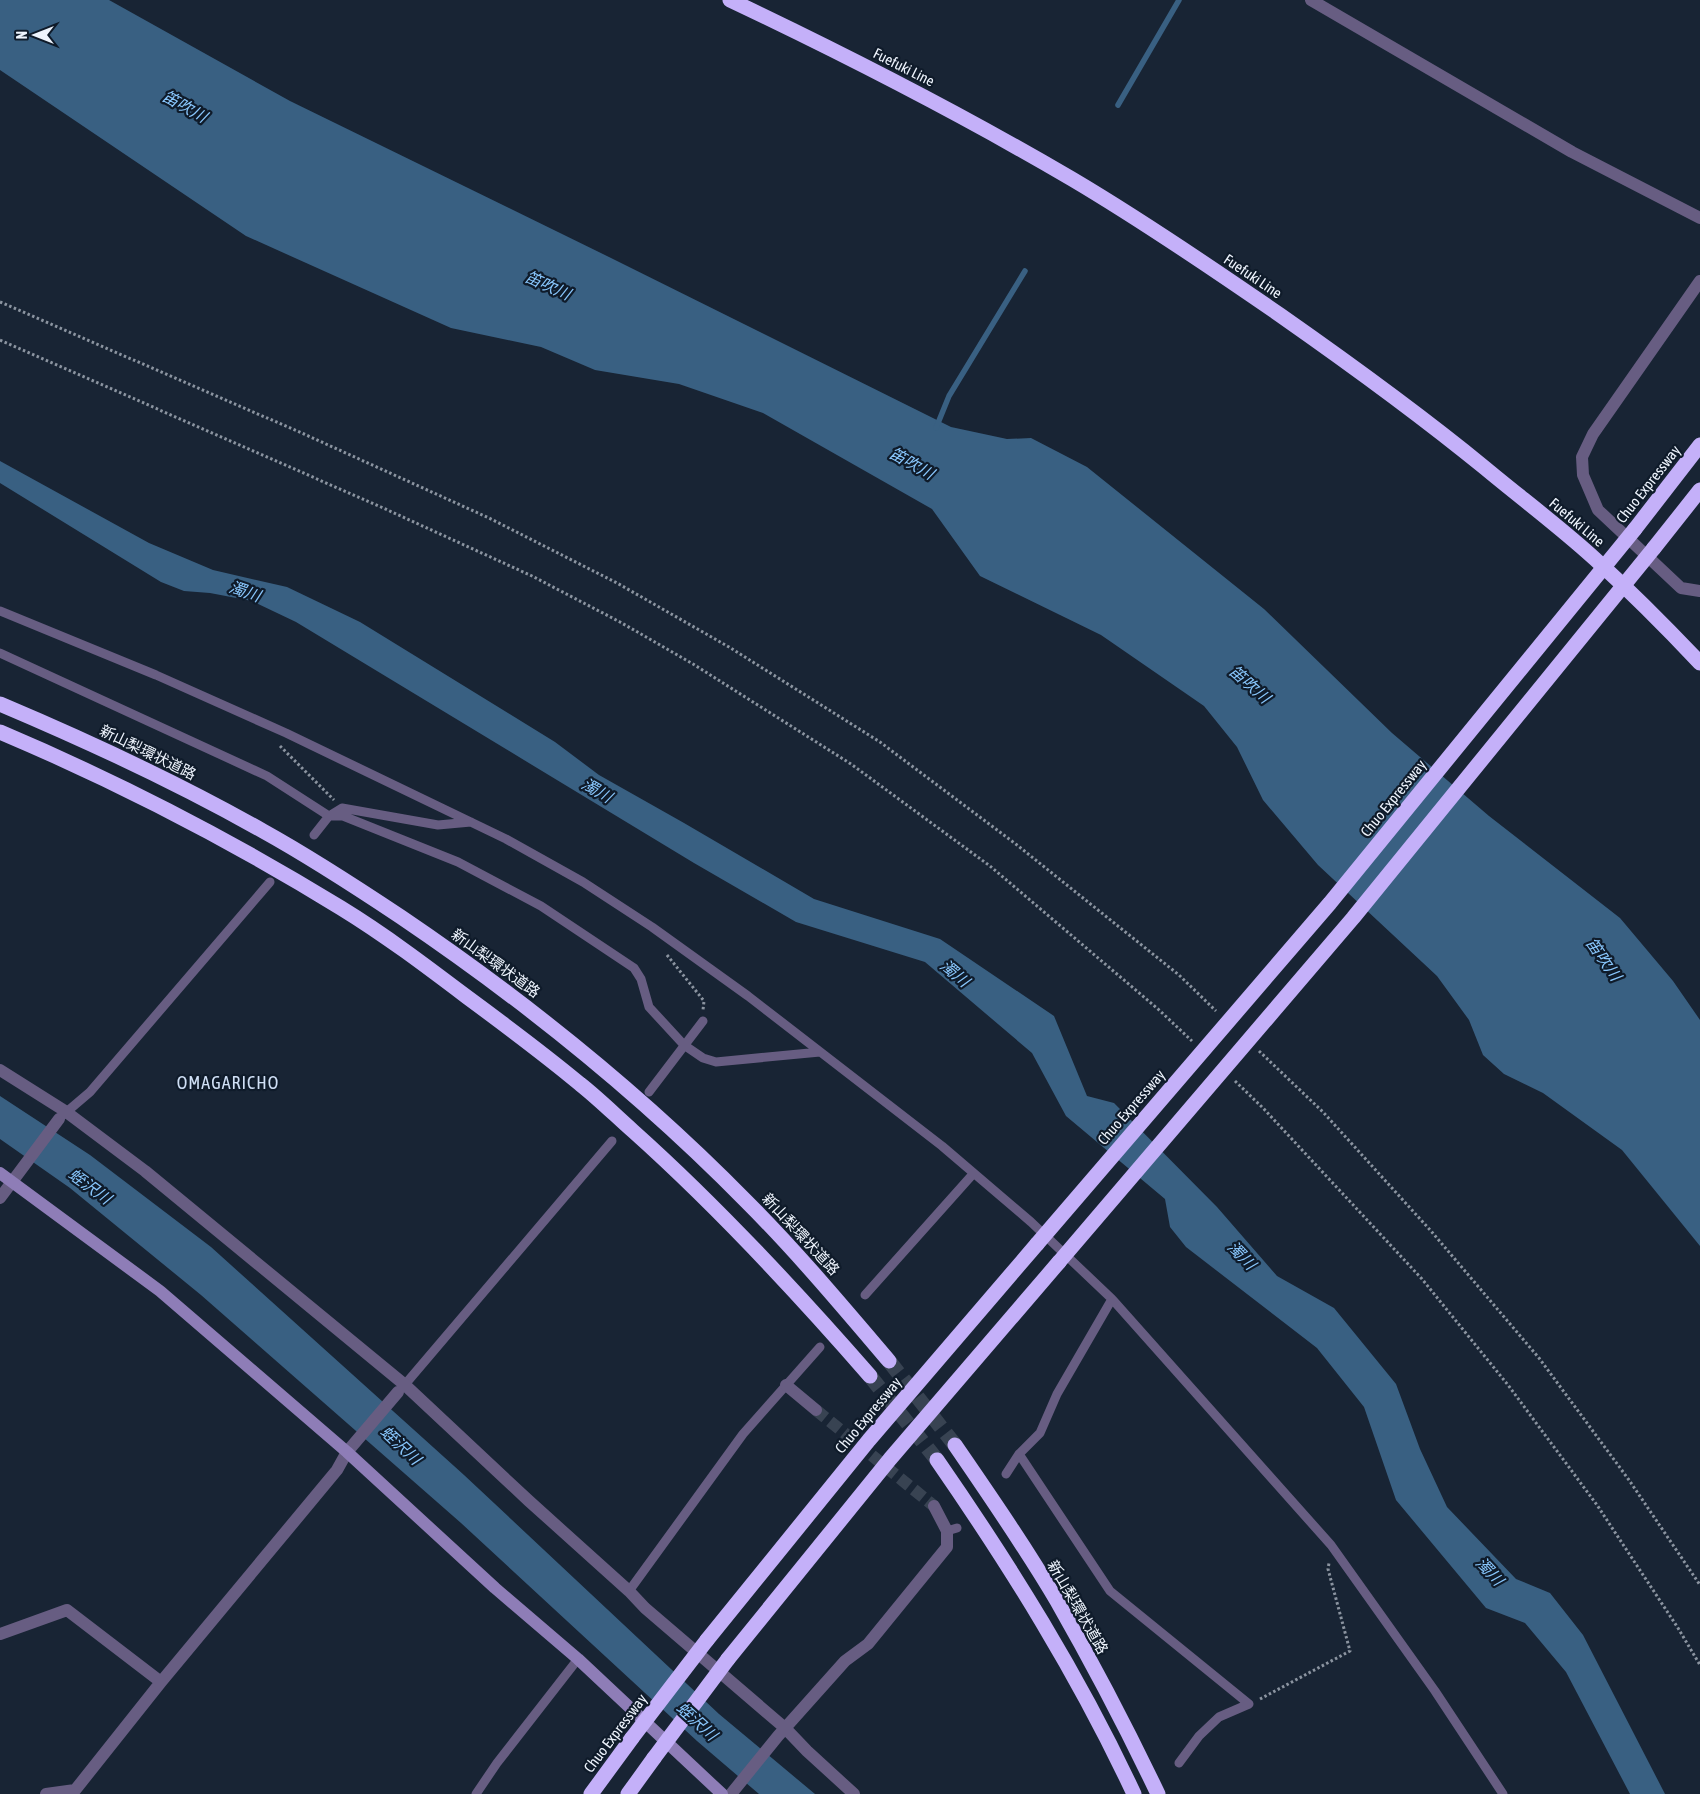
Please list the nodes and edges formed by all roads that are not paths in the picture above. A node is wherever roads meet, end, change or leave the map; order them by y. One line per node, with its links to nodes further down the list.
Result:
1 (730, 0): 12 (highway, Fuefuki Line)
2 (1311, 0): 3 (street)
3 (1700, 218)
4 (1700, 282): 9 (street)
5 (1700, 445): 54 (highway, Chuo Expressway, bridge)
6 (1700, 490): 8 (highway)
7 (1700, 501): 8 (highway)
8 (1654, 548): 55 (highway, bridge)
9 (1700, 591)
10 (0, 611): 16 (lane)
11 (0, 654): 15 (lane)
12 (1700, 663)
13 (0, 704): 33 (highway, 新山梨環状道路)
14 (0, 732): 34 (highway)
15 (329, 816): 16 (lane); 17 (lane); 20 (lane)
16 (472, 822): 21 (lane)
17 (314, 835)
18 (270, 882): 24 (lane)
19 (703, 1021): 20 (lane)
20 (684, 1045): 21 (lane); 23 (lane)
21 (820, 1052): 27 (lane)
22 (0, 1070): 24 (street)
23 (648, 1092)
24 (62, 1115): 28 (street); 36 (street)
25 (612, 1141): 36 (lane)
26 (0, 1173): 28 (street)
27 (973, 1174): 30 (lane); 31 (lane)
28 (15, 1178): 29 (street); 39 (street)
29 (0, 1198)
30 (865, 1296)
31 (1112, 1299): 40 (lane); 59 (lane)
32 (820, 1347): 35 (lane)
33 (889, 1361)
34 (870, 1376)
35 (786, 1385): 37 (street); 44 (lane)
36 (401, 1388): 39 (street); 44 (street)
37 (816, 1410)
38 (955, 1445): 58 (highway, 新山梨環状道路)
39 (350, 1449): 46 (street); 47 (street)
40 (1020, 1454): 42 (lane); 49 (lane)
41 (937, 1460): 57 (highway)
42 (1006, 1474)
43 (934, 1506): 48 (street)
44 (629, 1590): 48 (street)
45 (0, 1634): 47 (street)
46 (578, 1658): 51 (street); 53 (lane)
47 (161, 1682): 50 (street)
48 (781, 1732): 51 (street); 56 (street)
49 (1179, 1763)
50 (74, 1792): 52 (street)
51 (729, 1793)
52 (46, 1794)
53 (476, 1794)
54 (591, 1794)
55 (628, 1794)
56 (854, 1794)
57 (1134, 1794)
58 (1158, 1794)
59 (1503, 1794)

